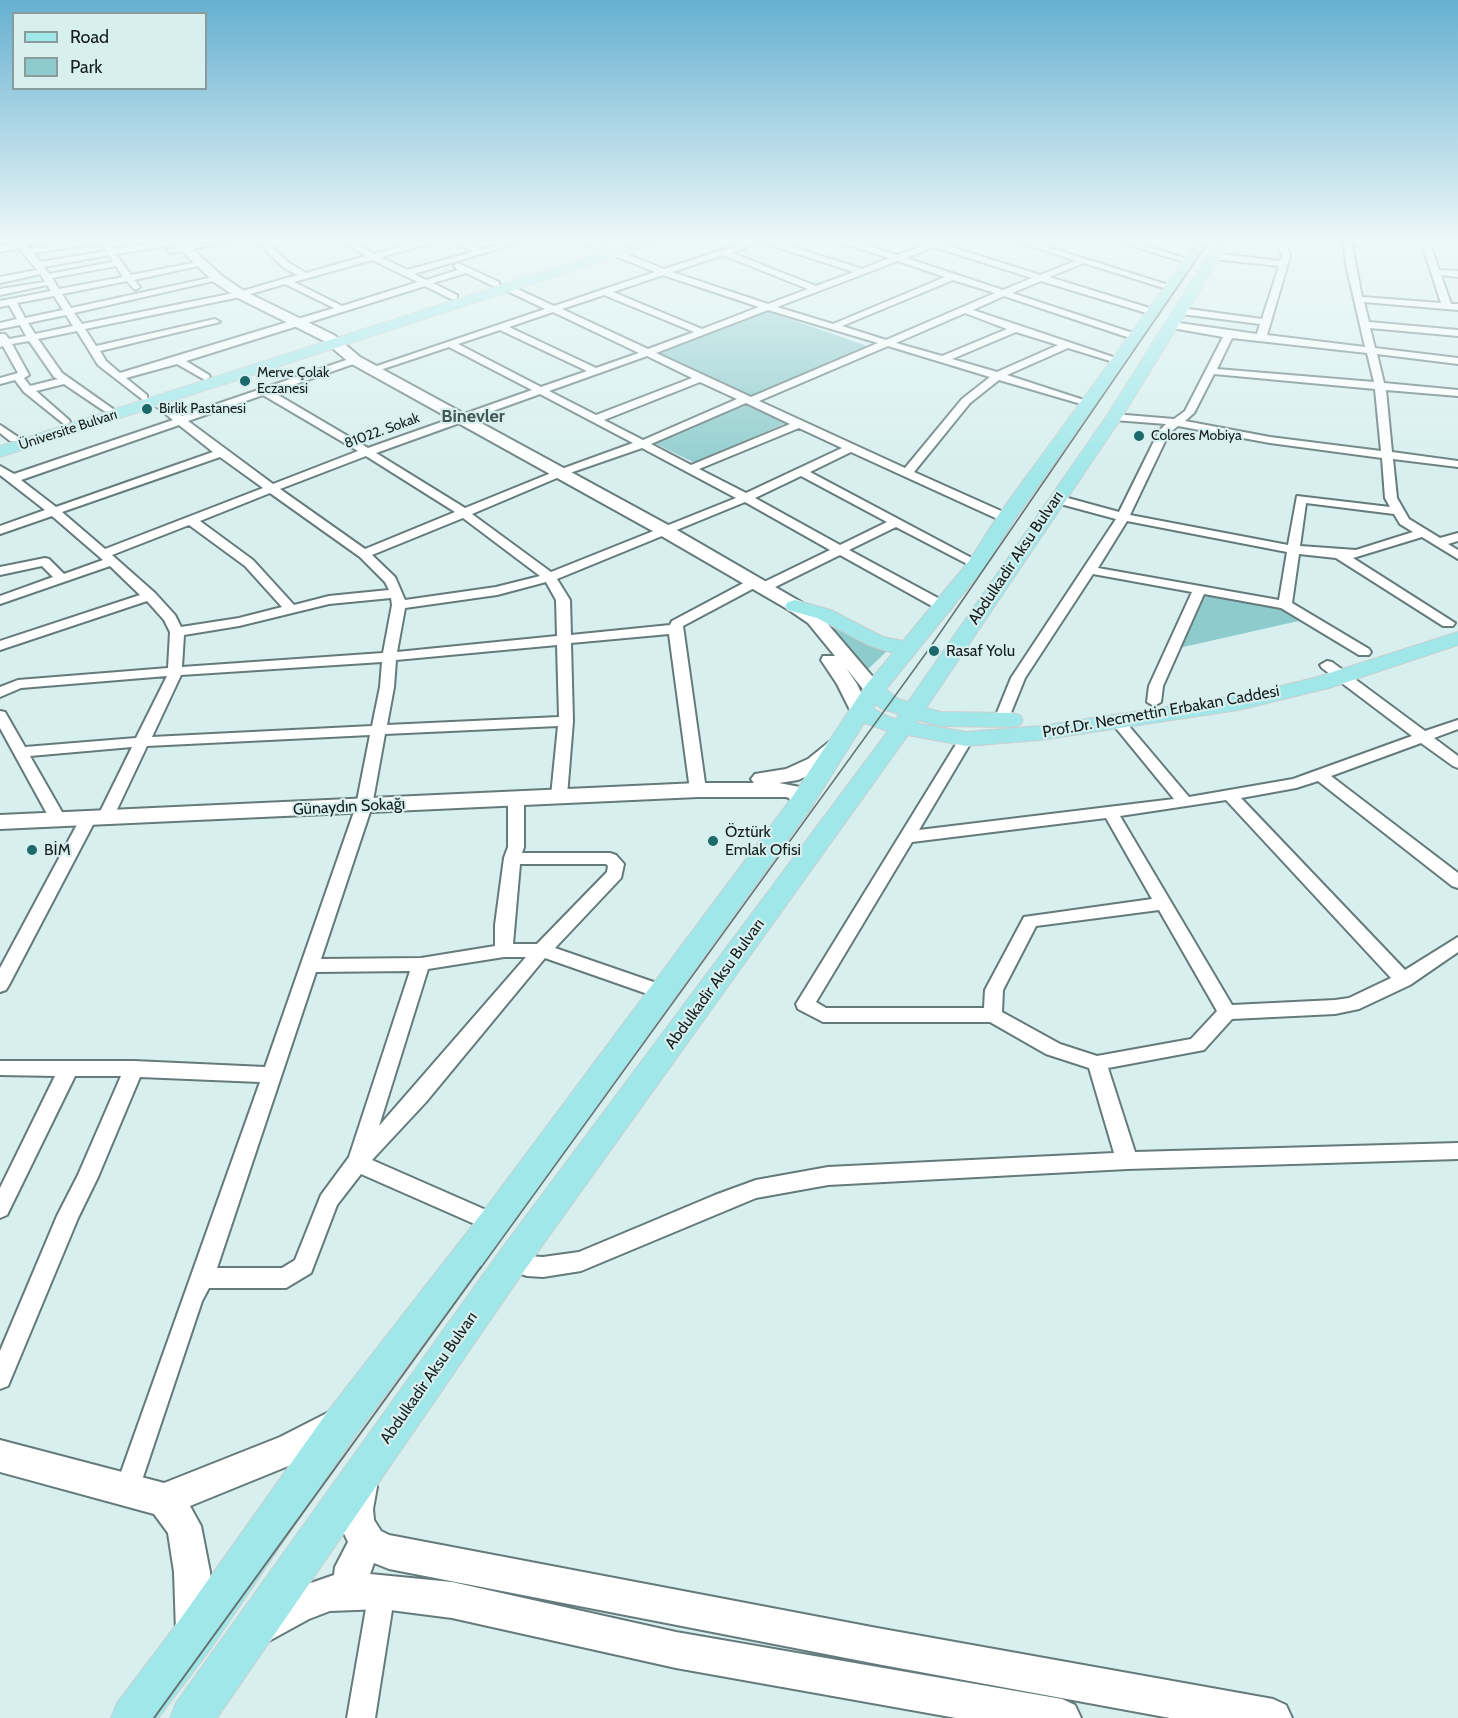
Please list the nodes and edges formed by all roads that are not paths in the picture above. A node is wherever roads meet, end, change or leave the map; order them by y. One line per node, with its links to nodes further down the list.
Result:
1 (24, 321): 27 (street); 39 (street)
2 (76, 321): 31 (street)
3 (120, 321): 31 (street); 42 (street)
4 (184, 321): 42 (street)
5 (216, 321): 28 (street)
6 (291, 321): 25 (street)
7 (309, 321): 25 (street)
8 (386, 321): 43 (main road, Üniversite Bulvarı)
9 (391, 321): 43 (main road, Üniversite Bulvarı)
10 (518, 321): 29 (street)
11 (582, 321): 50 (street)
12 (676, 321): 34 (street)
13 (730, 321): 34 (street, 81022. Sokak)
14 (813, 321): 30 (street)
15 (847, 321): 30 (street)
16 (940, 321): 46 (street)
17 (994, 321): 32 (street)
18 (1087, 321): 38 (street)
19 (1155, 321): 38 (main road)
20 (1163, 321): 75 (main road, Abdulkadir Aksu Bulvarı)
21 (1197, 321): 37 (street)
22 (1259, 321): 24 (street)
23 (1364, 321): 26 (street)
24 (1265, 322): 40 (street)
25 (298, 325): 41 (street); 43 (street)
26 (1365, 325): 36 (street); 49 (street)
27 (0, 327)
28 (225, 327)
29 (502, 327): 45 (street); 57 (street)
30 (833, 327): 46 (street)
31 (81, 329): 39 (street); 48 (street)
32 (1015, 329): 47 (street); 53 (street)
33 (0, 332): 44 (street)
34 (702, 332): 50 (street, 81022. Sokak)
35 (235, 333): 41 (street)
36 (1458, 333)
37 (1229, 335): 40 (street); 58 (street)
38 (1136, 337): 54 (main road)
39 (33, 338): 44 (street); 64 (street)
40 (1261, 338): 49 (street)
41 (246, 339): 52 (street)
42 (134, 342): 48 (street)
43 (327, 342): 51 (street); 62 (main road, Üniversite Bulvarı); 71 (main road, Üniversite Bulvarı)
44 (3, 344): 60 (street)
45 (451, 344): 56 (street); 69 (street)
46 (888, 344): 53 (street); 72 (street)
47 (1067, 345): 54 (street); 59 (street)
48 (93, 350): 61 (street)
49 (1370, 352): 55 (street); 66 (street)
50 (647, 353): 57 (street, 81022. Sokak); 63 (street)
51 (352, 357): 56 (street); 68 (street)
52 (178, 360): 61 (street); 62 (street)
53 (941, 360): 59 (street)
54 (1120, 361): 73 (main road)
55 (1458, 361)
56 (373, 369): 76 (street)
57 (595, 371): 69 (street, 81022. Sokak)
58 (1209, 371): 66 (street); 80 (street)
59 (997, 376): 73 (street); 94 (street)
60 (18, 377): 65 (street); 67 (street)
61 (118, 377): 71 (street)
62 (205, 377): 71 (main road, Üniversite Bulvarı)
63 (700, 378): 72 (street); 77 (street)
64 (67, 380): 67 (street); 74 (street)
65 (0, 381)
66 (1380, 386): 70 (street); 89 (street)
67 (28, 390): 78 (street)
68 (265, 392): 79 (street); 87 (street)
69 (541, 392): 76 (street, 81022. Sokak); 77 (street)
70 (1458, 394)
71 (150, 399): 74 (main road, Üniversite Bulvarı); 79 (street); 86 (main road, Üniversite Bulvarı)
72 (749, 400): 81 (street); 84 (street)
73 (1088, 403): 103 (main road)
74 (108, 409): 78 (main road, Üniversite Bulvarı)
75 (1114, 417): 80 (street); 98 (main road, Abdulkadir Aksu Bulvarı)
76 (460, 420): 87 (street, 81022. Sokak); 93 (street)
77 (594, 420): 84 (street)
78 (65, 422): 83 (main road, Üniversite Bulvarı)
79 (179, 422): 88 (street); 95 (street)
80 (1175, 422): 89 (street); 102 (street)
81 (801, 423): 85 (street); 91 (street)
82 (0, 428): 83 (street)
83 (7, 441)
84 (642, 444): 91 (street); 93 (street)
85 (851, 448): 92 (street); 94 (street)
86 (0, 452)
87 (367, 452): 96 (street, 81022. Sokak); 101 (street)
88 (221, 453): 96 (street); 100 (street)
89 (1386, 455): 90 (street); 99 (street)
90 (1458, 464)
91 (690, 469): 97 (street)
92 (801, 472): 97 (street); 105 (street)
93 (560, 473): 101 (street); 107 (street)
94 (907, 473): 103 (street)
95 (5, 475): 100 (street)
96 (273, 488): 104 (street, 81022. Sokak); 113 (street)
97 (746, 498): 107 (street); 111 (street)
98 (1057, 499): 102 (street); 146 (main road, Abdulkadir Aksu Bulvarı)
99 (1397, 511): 108 (street); 112 (street)
100 (55, 512): 106 (street); 116 (street)
101 (464, 513): 113 (street); 120 (street)
102 (1124, 517): 112 (street); 118 (street)
103 (1006, 518): 117 (main road)
104 (191, 520): 116 (street, 81022. Sokak); 130 (street)
105 (894, 523): 111 (street); 117 (street)
106 (0, 530)
107 (664, 530): 120 (street); 122 (street)
108 (1422, 533): 110 (street); 114 (street)
109 (1458, 537): 110 (street)
110 (1437, 543): 115 (street)
111 (838, 550): 122 (street); 129 (street)
112 (1294, 550): 114 (street); 127 (street)
113 (364, 554): 125 (street)
114 (1340, 554): 131 (street)
115 (1458, 555)
116 (106, 558): 121 (street, 81022. Sokak); 124 (street)
117 (976, 564): 129 (main road)
118 (1090, 570): 123 (street); 147 (street)
119 (0, 571): 121 (street)
120 (550, 577): 125 (street); 134 (street)
121 (62, 578): 126 (street, 81022. Sokak)
122 (760, 584): 128 (street); 132 (street)
123 (1200, 589): 127 (street); 143 (street)
124 (150, 596): 133 (street); 135 (street)
125 (398, 599): 130 (street); 138 (street)
126 (0, 600)
127 (1285, 605): 137 (street)
128 (795, 606): 136 (main road); 141 (street); 144 (street)
129 (944, 607): 136 (main road)
130 (292, 610): 133 (street)
131 (1455, 627): 137 (main road, Prof.Dr. Necmettin Erbakan Caddesi); 139 (main road, Prof.Dr. Necmettin Erbakan Caddesi)
132 (675, 629): 134 (street); 160 (street)
133 (177, 632): 140 (street)
134 (564, 641): 138 (street); 148 (street)
135 (0, 646)
136 (908, 648): 141 (main road)
137 (1364, 652): 139 (main road, Prof.Dr. Necmettin Erbakan Caddesi)
138 (389, 657): 140 (street); 151 (street)
139 (1334, 670): 143 (main road, Prof.Dr. Necmettin Erbakan Caddesi); 149 (main road, Prof.Dr. Necmettin Erbakan Caddesi); 153 (street)
140 (175, 674): 142 (street); 154 (street)
141 (874, 690): 144 (main road); 146 (main road, Prof.Dr. Necmettin Erbakan Caddesi)
142 (0, 693)
143 (1154, 702): 147 (main road, Prof.Dr. Necmettin Erbakan Caddesi)
144 (860, 712): 146 (main road, Prof.Dr. Necmettin Erbakan Caddesi); 155 (main road)
145 (0, 715): 156 (street)
146 (906, 720): 147 (main road, Prof.Dr. Necmettin Erbakan Caddesi); 152 (main road, Prof.Dr. Necmettin Erbakan Caddesi); 158 (main road, Abdulkadir Aksu Bulvarı)
147 (1001, 720)
148 (566, 721): 151 (street); 162 (street)
149 (1118, 722): 152 (main road, Prof.Dr. Necmettin Erbakan Caddesi); 165 (street)
150 (1458, 724): 153 (street)
151 (379, 729): 154 (street); 166 (street)
152 (966, 738): 158 (main road); 171 (street)
153 (1422, 738): 157 (street); 159 (street)
154 (143, 742): 156 (street); 169 (street)
155 (840, 742): 160 (street); 164 (main road)
156 (22, 752): 168 (street)
157 (1458, 763)
158 (870, 772): 195 (main road, Abdulkadir Aksu Bulvarı)
159 (1319, 774): 161 (street); 173 (street)
160 (698, 790): 162 (street, Günaydın Sokağı); 164 (street)
161 (1230, 795): 165 (street); 180 (street)
162 (559, 796): 163 (street, Günaydın Sokağı)
163 (516, 798): 166 (street, Günaydın Sokağı); 172 (street)
164 (802, 802): 182 (main road)
165 (1185, 802): 167 (street)
166 (364, 806): 169 (street, Günaydın Sokağı); 179 (street)
167 (1110, 812): 171 (street); 174 (street)
168 (58, 819): 169 (street, Günaydın Sokağı); 170 (street, Günaydın Sokağı)
169 (96, 819): 181 (street)
170 (0, 822)
171 (907, 837): 184 (street)
172 (512, 858): 176 (street); 177 (street)
173 (1458, 882)
174 (1165, 903): 183 (street); 184 (street)
175 (1458, 943): 180 (street)
176 (542, 950): 177 (street); 182 (street); 192 (street)
177 (504, 951): 178 (street)
178 (421, 964): 179 (street); 192 (street)
179 (309, 966): 189 (street)
180 (1404, 980): 183 (street)
181 (0, 985)
182 (662, 992): 194 (main road)
183 (1227, 1012): 185 (street)
184 (993, 1015): 185 (street)
185 (1097, 1063): 191 (street)
186 (0, 1068): 187 (street)
187 (69, 1068): 188 (street); 193 (street)
188 (134, 1069): 189 (street); 197 (street)
189 (270, 1075): 196 (street)
190 (1458, 1151): 191 (street)
191 (1127, 1161): 195 (street)
192 (357, 1163): 194 (street); 196 (street)
193 (0, 1209)
194 (494, 1223): 198 (main road)
195 (512, 1261): 200 (main road, Abdulkadir Aksu Bulvarı)
196 (203, 1278): 201 (street)
197 (0, 1378)
198 (344, 1420): 202 (street); 206 (main road)
199 (0, 1456): 201 (street)
200 (362, 1472): 203 (street); 205 (main road, Abdulkadir Aksu Bulvarı)
201 (126, 1492): 202 (street)
202 (164, 1500): 206 (street)
203 (369, 1544): 204 (street); 211 (street)
204 (369, 1591): 205 (street); 209 (street); 210 (street)
205 (253, 1633): 208 (main road, Abdulkadir Aksu Bulvarı)
206 (194, 1636): 207 (main road)
207 (132, 1718)
208 (191, 1718)
209 (361, 1718)
210 (1062, 1718)
211 (1273, 1718)

